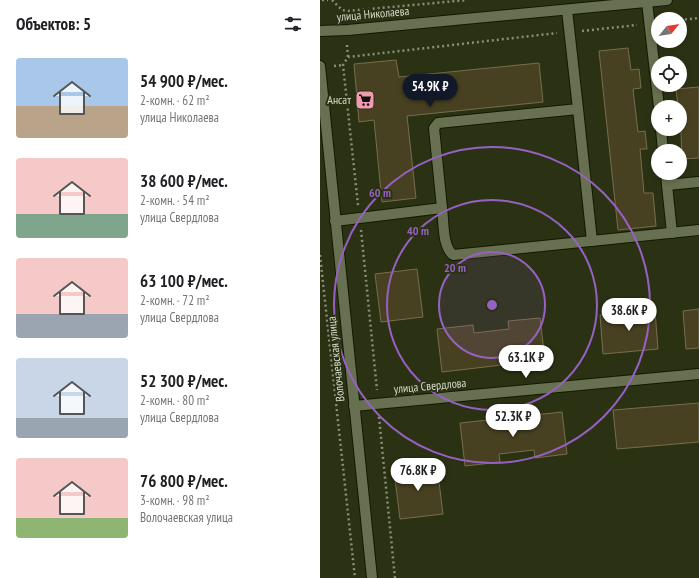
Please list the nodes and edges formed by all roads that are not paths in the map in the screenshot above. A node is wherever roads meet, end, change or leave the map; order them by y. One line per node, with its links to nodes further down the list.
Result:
1 (667, 0): 2 (street, улица Николаева)
2 (647, 2): 3 (street, улица Николаева); 6 (street)
3 (568, 10): 4 (street, улица Николаева); 7 (street)
4 (320, 31)
5 (320, 66): 12 (street, Волочаевская улица)
6 (658, 100)
7 (578, 109): 11 (street); 15 (street)
8 (667, 180): 10 (street)
9 (699, 182): 10 (street)
10 (667, 185): 14 (street)
11 (442, 208): 12 (street); 15 (street)
12 (335, 221): 17 (street, Волочаевская улица)
13 (699, 230): 14 (street)
14 (672, 233): 15 (street)
15 (592, 241)
16 (699, 374): 17 (street, улица Свердлова)
17 (354, 406): 18 (street, Волочаевская улица)
18 (372, 578)

